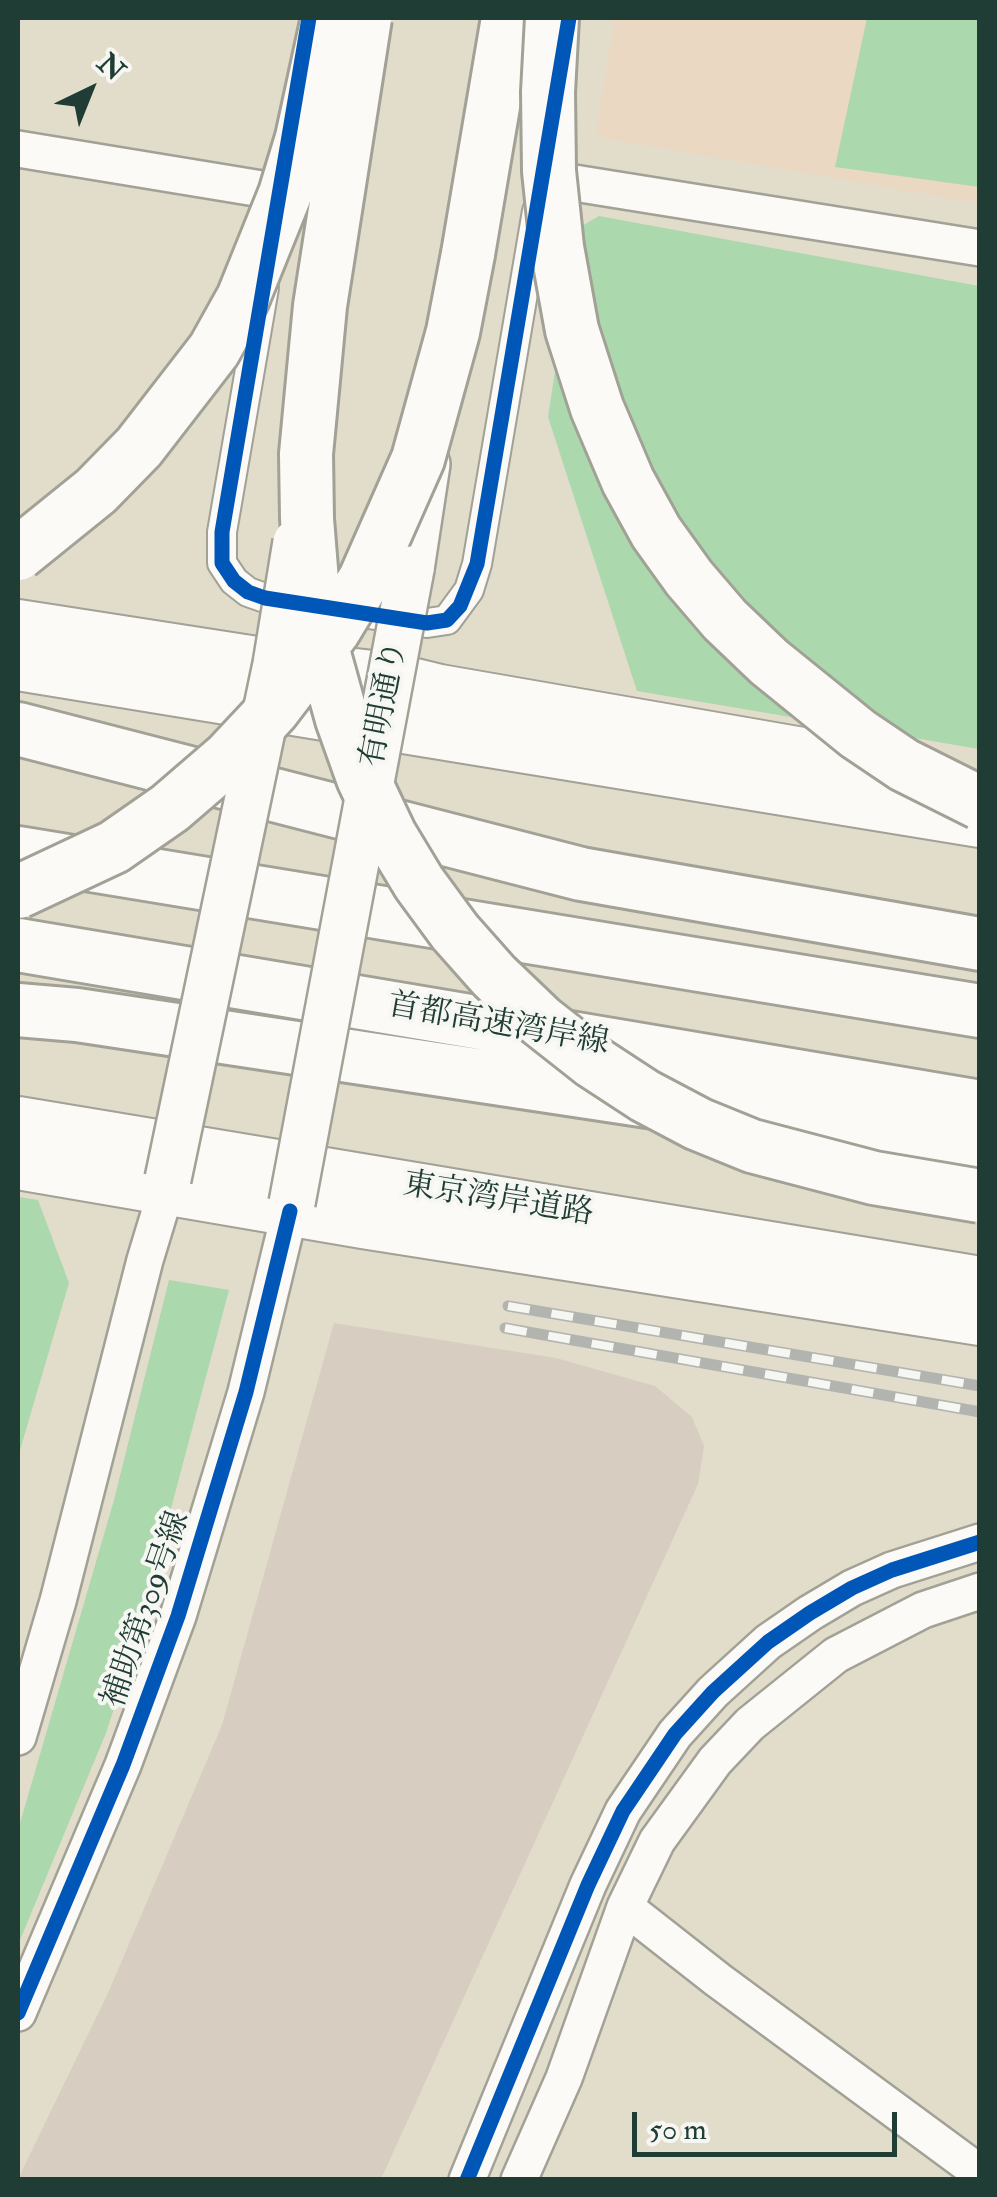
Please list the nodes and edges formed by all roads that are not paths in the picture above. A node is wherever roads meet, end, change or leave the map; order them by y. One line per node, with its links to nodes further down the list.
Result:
1 (310, 18): 11 (street)
2 (328, 18): 13 (highway, bridge)
3 (365, 18): 33 (highway, bridge)
4 (384, 18): 15 (main road, bridge)
5 (497, 18): 17 (main road, 有明通り, bridge)
6 (508, 18): 23 (highway, bridge)
7 (552, 18): 20 (highway, bridge)
8 (568, 18): 10 (street)
9 (18, 149): 11 (street)
10 (543, 178): 11 (street); 12 (street)
11 (280, 192)
12 (980, 248)
13 (18, 554)
14 (18, 624): 15 (highway)
15 (276, 664): 17 (highway, bridge); 32 (main road, bridge)
16 (18, 666): 21 (highway)
17 (390, 677): 19 (highway); 34 (main road, 有明通り, bridge)
18 (18, 729): 24 (highway)
19 (980, 783)
20 (980, 803)
21 (980, 823)
22 (18, 852): 27 (highway)
23 (18, 892)
24 (980, 944)
25 (18, 945): 28 (highway, 首都高速湾岸線)
26 (18, 1010): 30 (highway)
27 (980, 1011)
28 (980, 1107)
29 (18, 1122): 35 (highway, 東京湾岸道路)
30 (980, 1151)
31 (18, 1165): 32 (highway)
32 (167, 1185): 34 (highway); 39 (street)
33 (980, 1196)
34 (291, 1207): 36 (highway); 41 (street, 補助第309号線)
35 (980, 1281)
36 (980, 1322)
37 (980, 1542): 43 (street)
38 (980, 1591): 40 (street)
39 (18, 1738)
40 (625, 1907): 42 (street); 44 (street)
41 (18, 2013)
42 (980, 2174)
43 (468, 2180)
44 (519, 2180)

